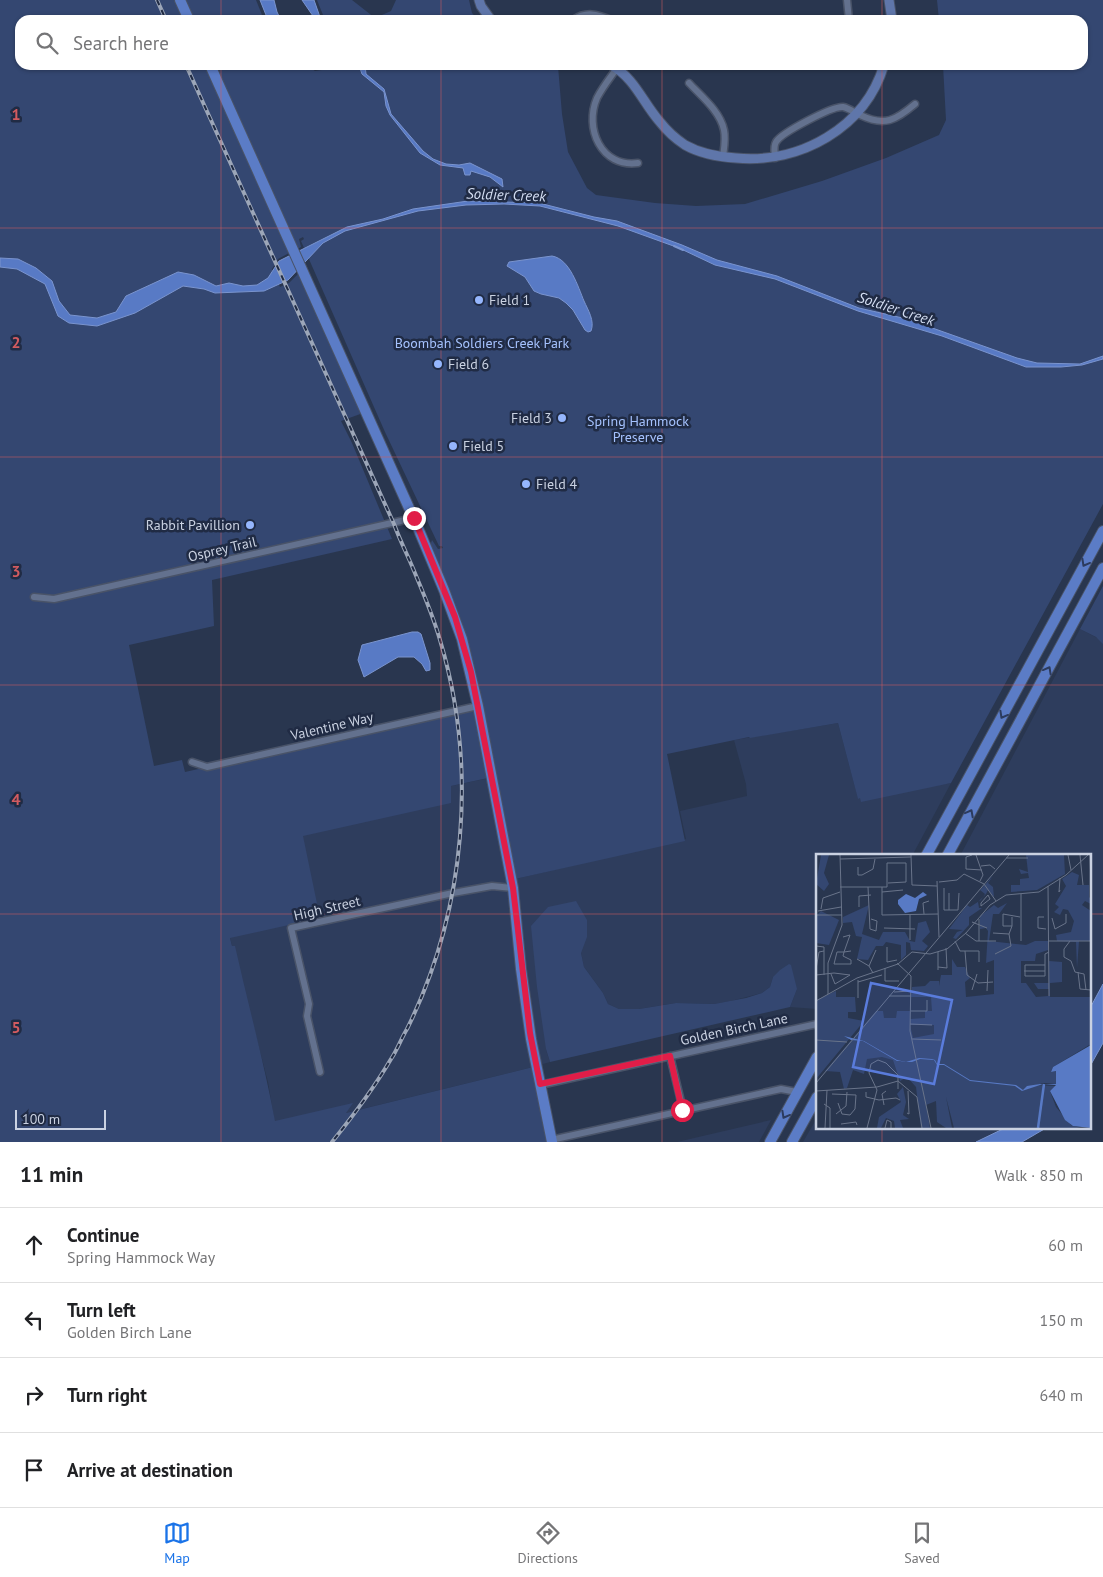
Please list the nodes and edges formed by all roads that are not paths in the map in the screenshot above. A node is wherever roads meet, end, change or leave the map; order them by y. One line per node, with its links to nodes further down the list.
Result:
1 (180, 0): 5 (main road)
2 (479, 0): 6 (street)
3 (847, 0): 9 (street)
4 (889, 0): 10 (street)
5 (187, 15)
6 (487, 15)
7 (582, 15): 8 (street)
8 (600, 15)
9 (848, 15)
10 (891, 15)
11 (212, 70): 21 (main road)
12 (612, 70): 20 (street)
13 (618, 70): 18 (street)
14 (882, 70): 17 (street)
15 (689, 84): 18 (street)
16 (915, 104): 17 (street)
17 (857, 114): 19 (street); 19 (street)
18 (723, 157): 19 (street)
19 (775, 158)
20 (638, 164)
21 (414, 518): 24 (street, Osprey Trail); 25 (main road)
22 (1103, 530): 27 (main road, one-way to 27)
23 (1103, 568): 28 (main road, one-way to 23)
24 (34, 597)
25 (478, 706): 26 (street, Valentine Way); 29 (main road)
26 (192, 762)
27 (927, 854)
28 (948, 854)
29 (513, 888): 33 (street, High Street); 34 (main road)
30 (816, 1024): 31 (street, Golden Birch Lane)
31 (670, 1056): 34 (street, Golden Birch Lane); 37 (street)
32 (816, 1059): 35 (main road)
33 (320, 1072)
34 (540, 1084): 38 (main road)
35 (797, 1092): 37 (street); 39 (main road, one-way to 39)
36 (816, 1099): 40 (main road)
37 (682, 1110): 38 (street)
38 (552, 1141)
39 (770, 1142)
40 (792, 1142)

